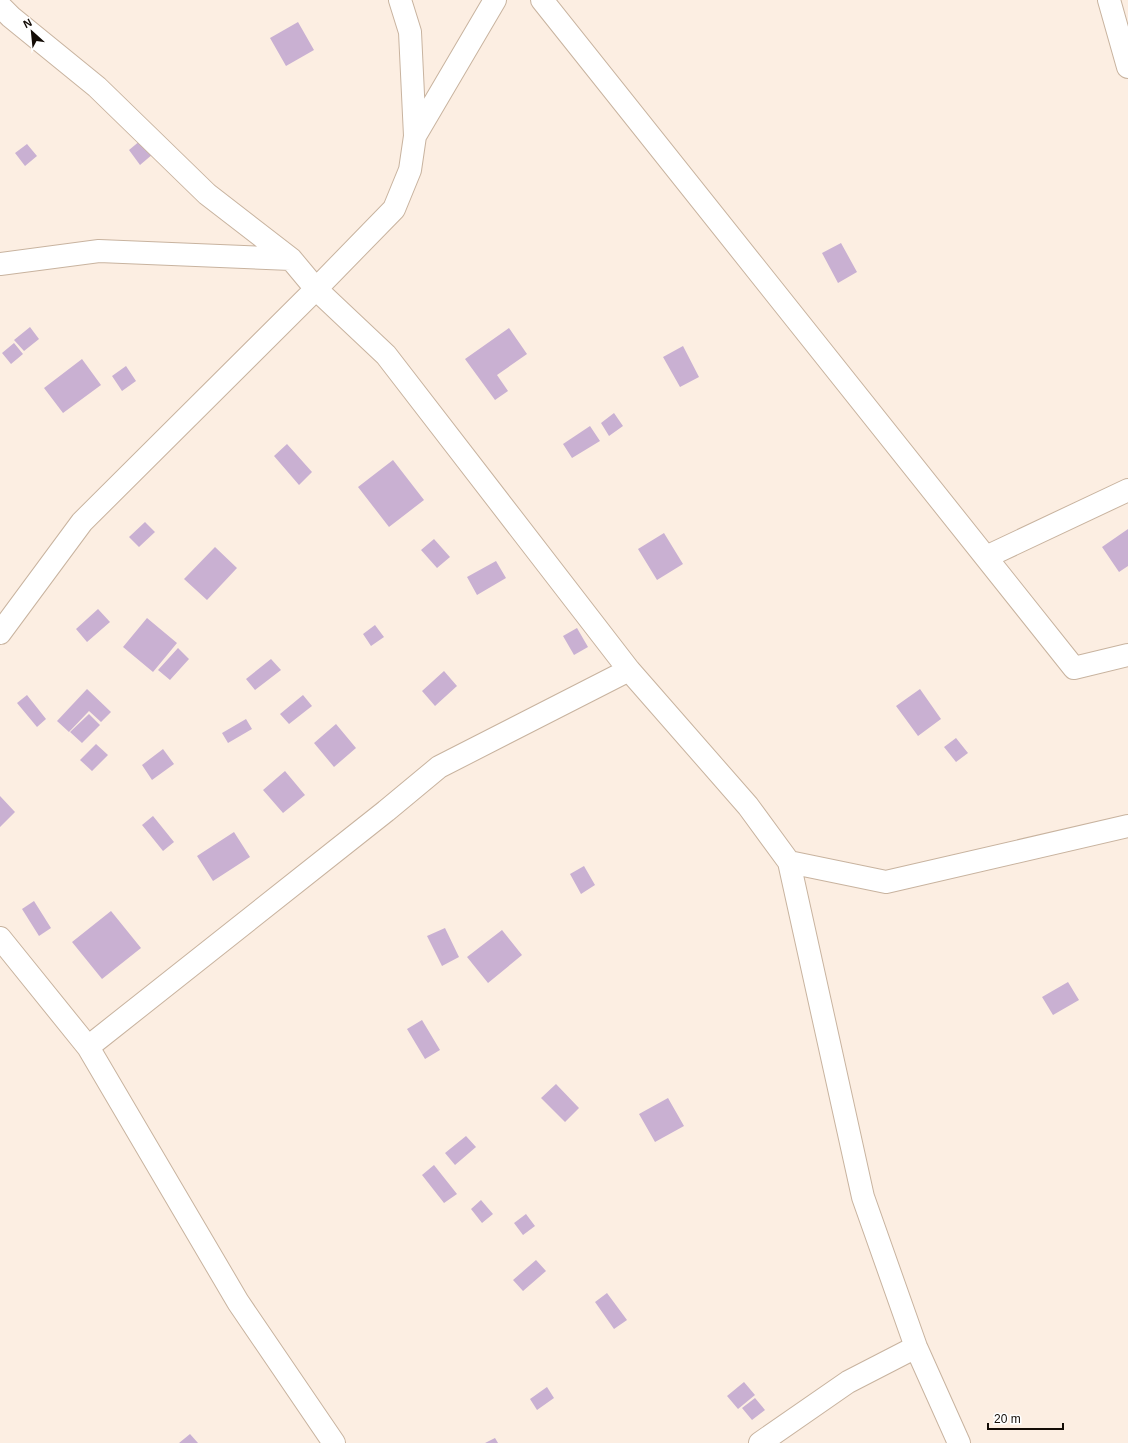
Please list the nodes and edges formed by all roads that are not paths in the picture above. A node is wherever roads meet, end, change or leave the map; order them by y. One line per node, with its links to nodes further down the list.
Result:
1 (400, 0): 7 (street)
2 (494, 0): 7 (street)
3 (542, 0): 12 (street)
4 (1109, 0): 6 (street)
5 (0, 6): 8 (street)
6 (1128, 67)
7 (415, 136): 10 (street)
8 (291, 259): 9 (street); 10 (street)
9 (0, 264)
10 (316, 289): 13 (street); 15 (street)
11 (1128, 490): 12 (street)
12 (986, 557): 14 (street)
13 (0, 633)
14 (1128, 655)
15 (629, 670): 17 (street); 19 (street)
16 (1128, 826): 17 (street)
17 (789, 862): 20 (street)
18 (0, 938): 19 (street)
19 (88, 1047): 21 (street)
20 (916, 1347): 22 (street); 23 (street)
21 (334, 1443)
22 (760, 1443)
23 (959, 1443)

